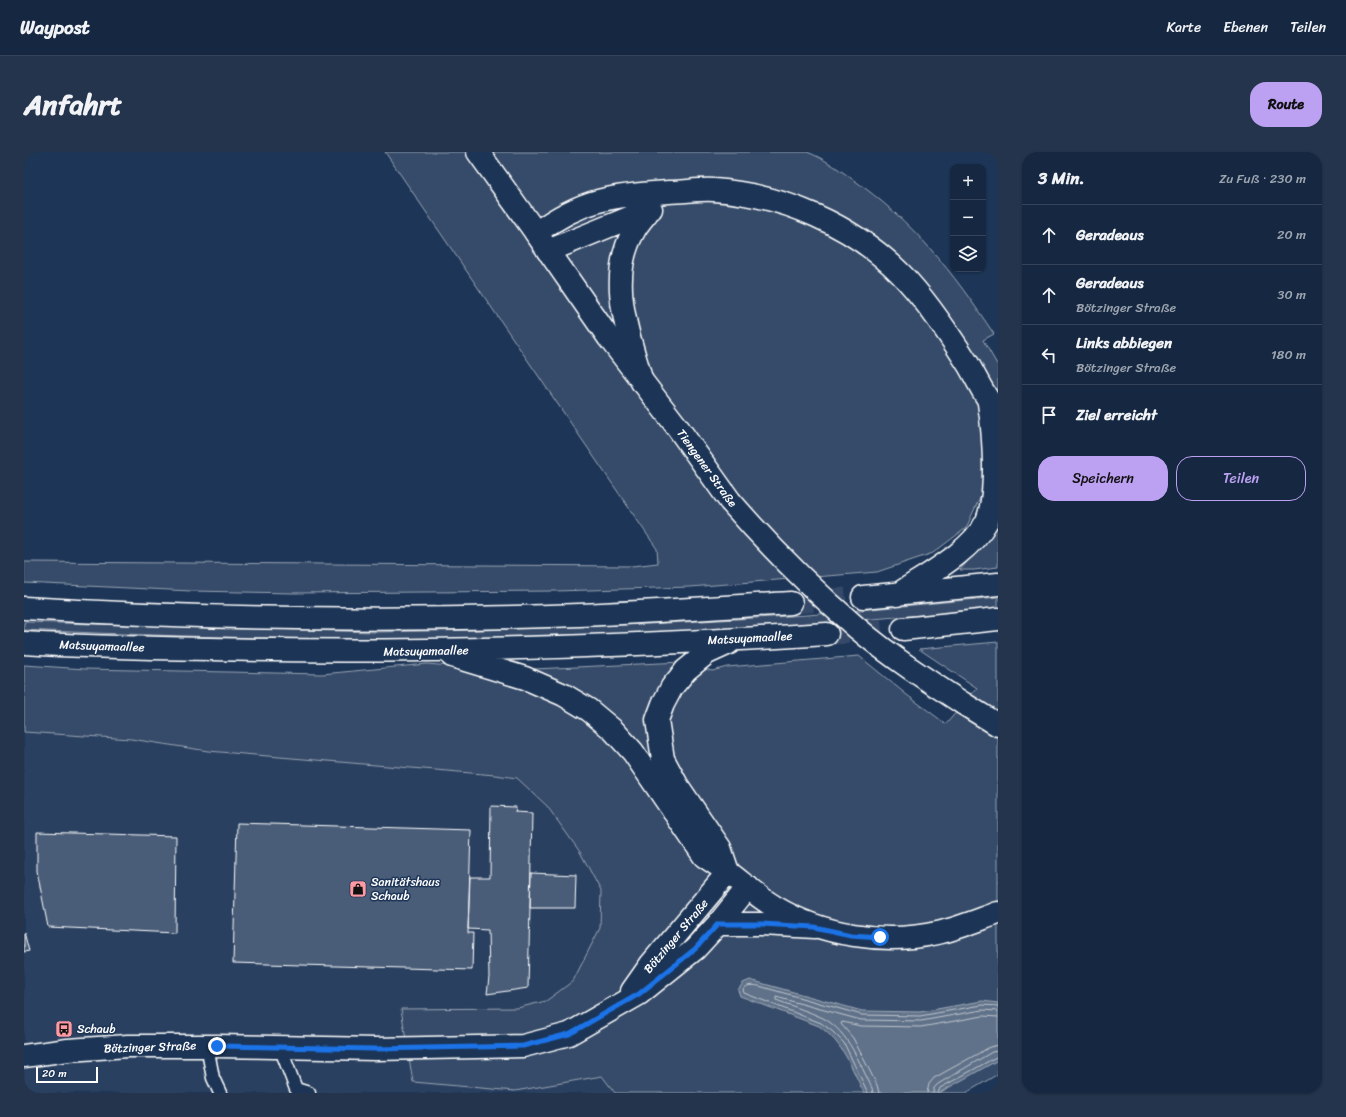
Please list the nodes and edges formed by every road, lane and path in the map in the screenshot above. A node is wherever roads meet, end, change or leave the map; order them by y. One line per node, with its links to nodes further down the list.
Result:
1 (478, 152): 4 (main road, Tiengener Straße)
2 (677, 192): 3 (main road); 4 (main road); 7 (main road)
3 (650, 209): 5 (main road); 6 (main road)
4 (536, 233): 5 (main road, Tiengener Straße)
5 (548, 251): 6 (main road, Tiengener Straße)
6 (642, 382): 19 (main road, Tiengener Straße, bridge)
7 (994, 408): 9 (main road)
8 (998, 584): 9 (main road)
9 (897, 595): 10 (main road)
10 (863, 597)
11 (791, 603): 12 (main road)
12 (24, 608)
13 (998, 619): 14 (main road)
14 (903, 629)
15 (827, 634): 16 (main road, Matsuyamaallee)
16 (738, 640): 18 (main road, Matsuyamaallee); 20 (main road)
17 (24, 643): 18 (main road, Matsuyamaallee)
18 (436, 652): 20 (main road)
19 (998, 724)
20 (728, 872): 21 (main road); 25 (main road, Bötzinger Straße)
21 (748, 887): 23 (main road, Bötzinger Straße); 24 (main road)
22 (998, 913): 24 (main road)
23 (718, 924): 24 (main road, Bötzinger Straße); 25 (main road, Bötzinger Straße)
24 (814, 927)
25 (626, 1001): 27 (main road, Bötzinger Straße)
26 (207, 1046): 27 (main road, Bötzinger Straße); 28 (main road, Bötzinger Straße); 29 (lane)
27 (280, 1047): 30 (lane)
28 (24, 1056)
29 (220, 1093)
30 (308, 1093)

